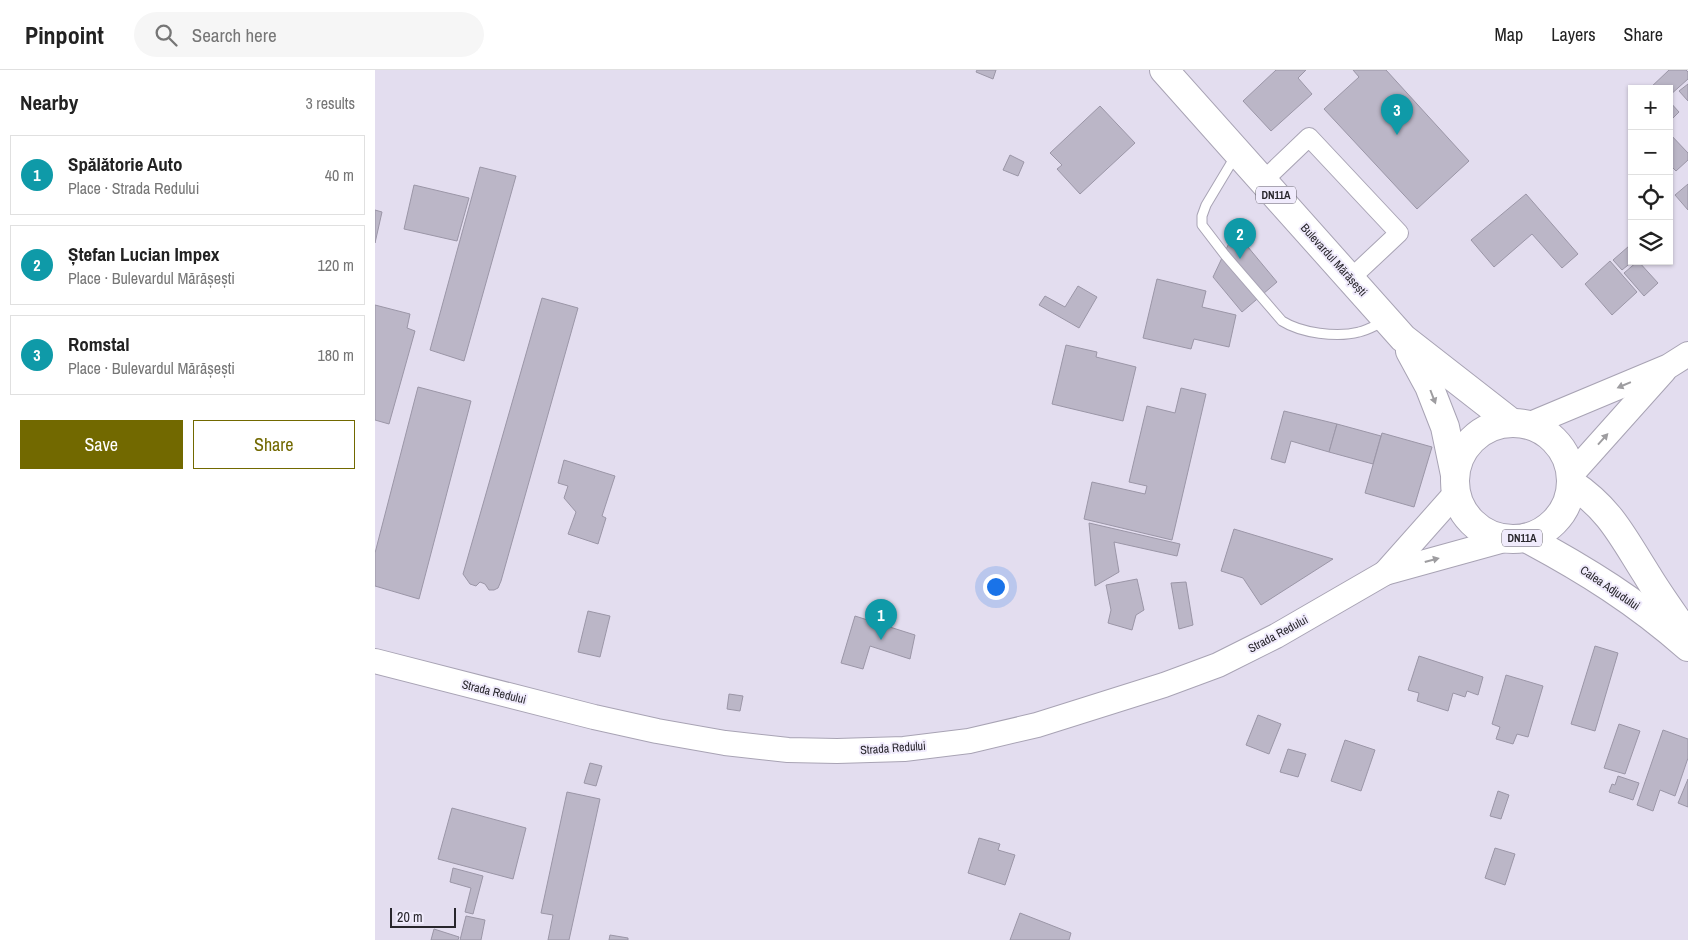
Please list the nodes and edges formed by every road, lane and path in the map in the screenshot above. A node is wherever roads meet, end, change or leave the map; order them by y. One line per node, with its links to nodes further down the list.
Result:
1 (1164, 70): 2 (main road, Bulevardul Mărășești / DN11A)
2 (1237, 152): 3 (main road, Bulevardul Mărășești / DN11A); 5 (lane)
3 (1263, 180): 4 (main road, Bulevardul Mărășești / DN11A); 4 (street)
4 (1350, 279): 5 (main road, Bulevardul Mărășești / DN11A)
5 (1395, 329): 7 (main road, Bulevardul Mărășești); 9 (main road, Bulevardul Mărășești, one-way to 9)
6 (1678, 360): 7 (main road, one-way to 7); 8 (main road, one-way to 6)
7 (1520, 424): 8 (main road); 9 (main road)
8 (1571, 479): 10 (main road, DN11A); 12 (main road, Calea Adjudului)
9 (1456, 484): 10 (main road, DN11A); 11 (main road, Strada Redului)
10 (1517, 538): 11 (main road, Strada Redului, one-way to 10); 13 (main road, Calea Adjudului)
11 (1385, 573): 14 (main road, Strada Redului)
12 (1688, 637)
13 (1688, 647)
14 (375, 661)

